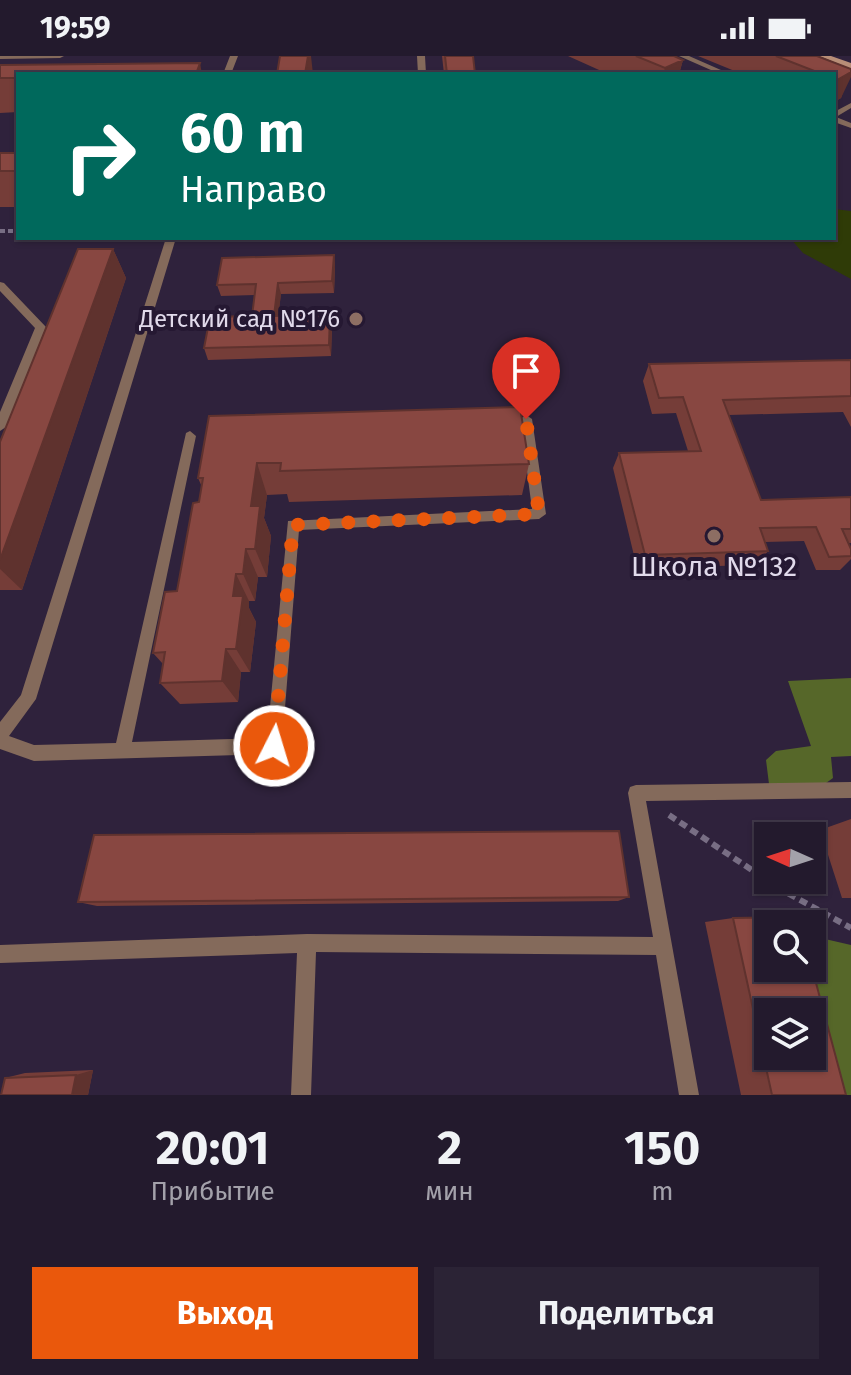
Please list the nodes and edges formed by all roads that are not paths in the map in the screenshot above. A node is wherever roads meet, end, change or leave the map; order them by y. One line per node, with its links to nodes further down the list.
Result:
1 (60, 56): 4 (lane)
2 (683, 56): 6 (lane)
3 (823, 56): 5 (street)
4 (0, 57)
5 (851, 66)
6 (721, 72)
7 (170, 240): 12 (lane)
8 (0, 285): 10 (lane)
9 (526, 419): 14 (lane)
10 (0, 427)
11 (190, 436): 14 (lane)
12 (0, 735)
13 (0, 741): 14 (lane)
14 (123, 748)
15 (851, 790): 17 (lane)
16 (307, 943): 17 (lane); 18 (lane); 19 (lane)
17 (664, 946): 20 (lane)
18 (0, 954)
19 (301, 1095)
20 (689, 1095)

